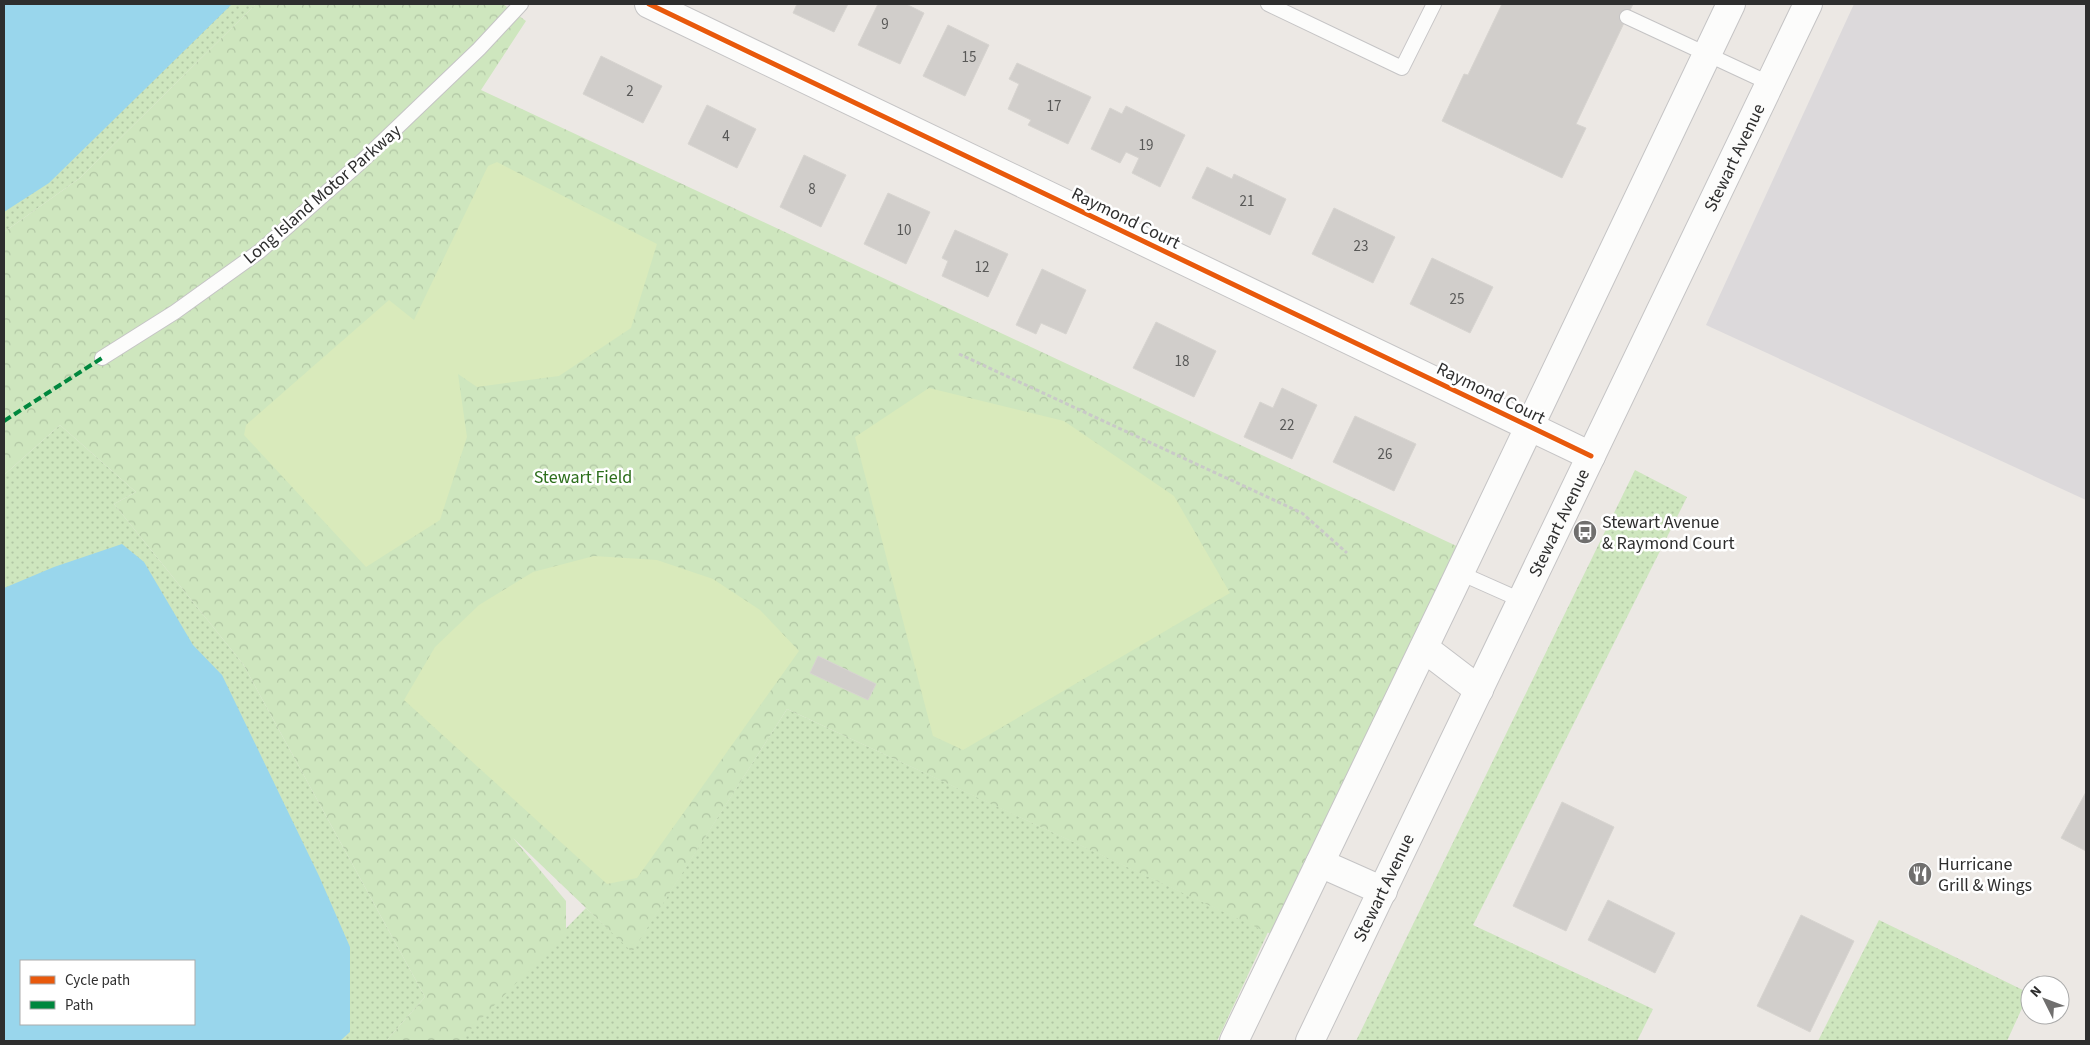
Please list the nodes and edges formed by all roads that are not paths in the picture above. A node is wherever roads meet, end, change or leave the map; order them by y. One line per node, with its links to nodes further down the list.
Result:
1 (521, 4): 10 (lane, Long Island Motor Parkway)
2 (649, 4): 11 (main road, Raymond Court)
3 (1268, 4): 4 (lane)
4 (1434, 4)
5 (1731, 4): 8 (main road)
6 (1808, 4): 9 (main road, Stewart Avenue)
7 (1627, 17): 8 (lane)
8 (1707, 55): 9 (lane); 11 (main road)
9 (1771, 84): 12 (main road, Stewart Avenue)
10 (102, 358)
11 (1529, 426): 12 (main road, Raymond Court); 13 (main road)
12 (1591, 456): 14 (main road, Stewart Avenue)
13 (1460, 573): 14 (lane); 15 (main road)
14 (1523, 601): 16 (main road, Stewart Avenue)
15 (1424, 648): 16 (main road); 17 (main road)
16 (1480, 690): 18 (main road, Stewart Avenue)
17 (1320, 863): 18 (main road); 19 (main road)
18 (1383, 891): 20 (main road, Stewart Avenue)
19 (1234, 1041)
20 (1310, 1041)

